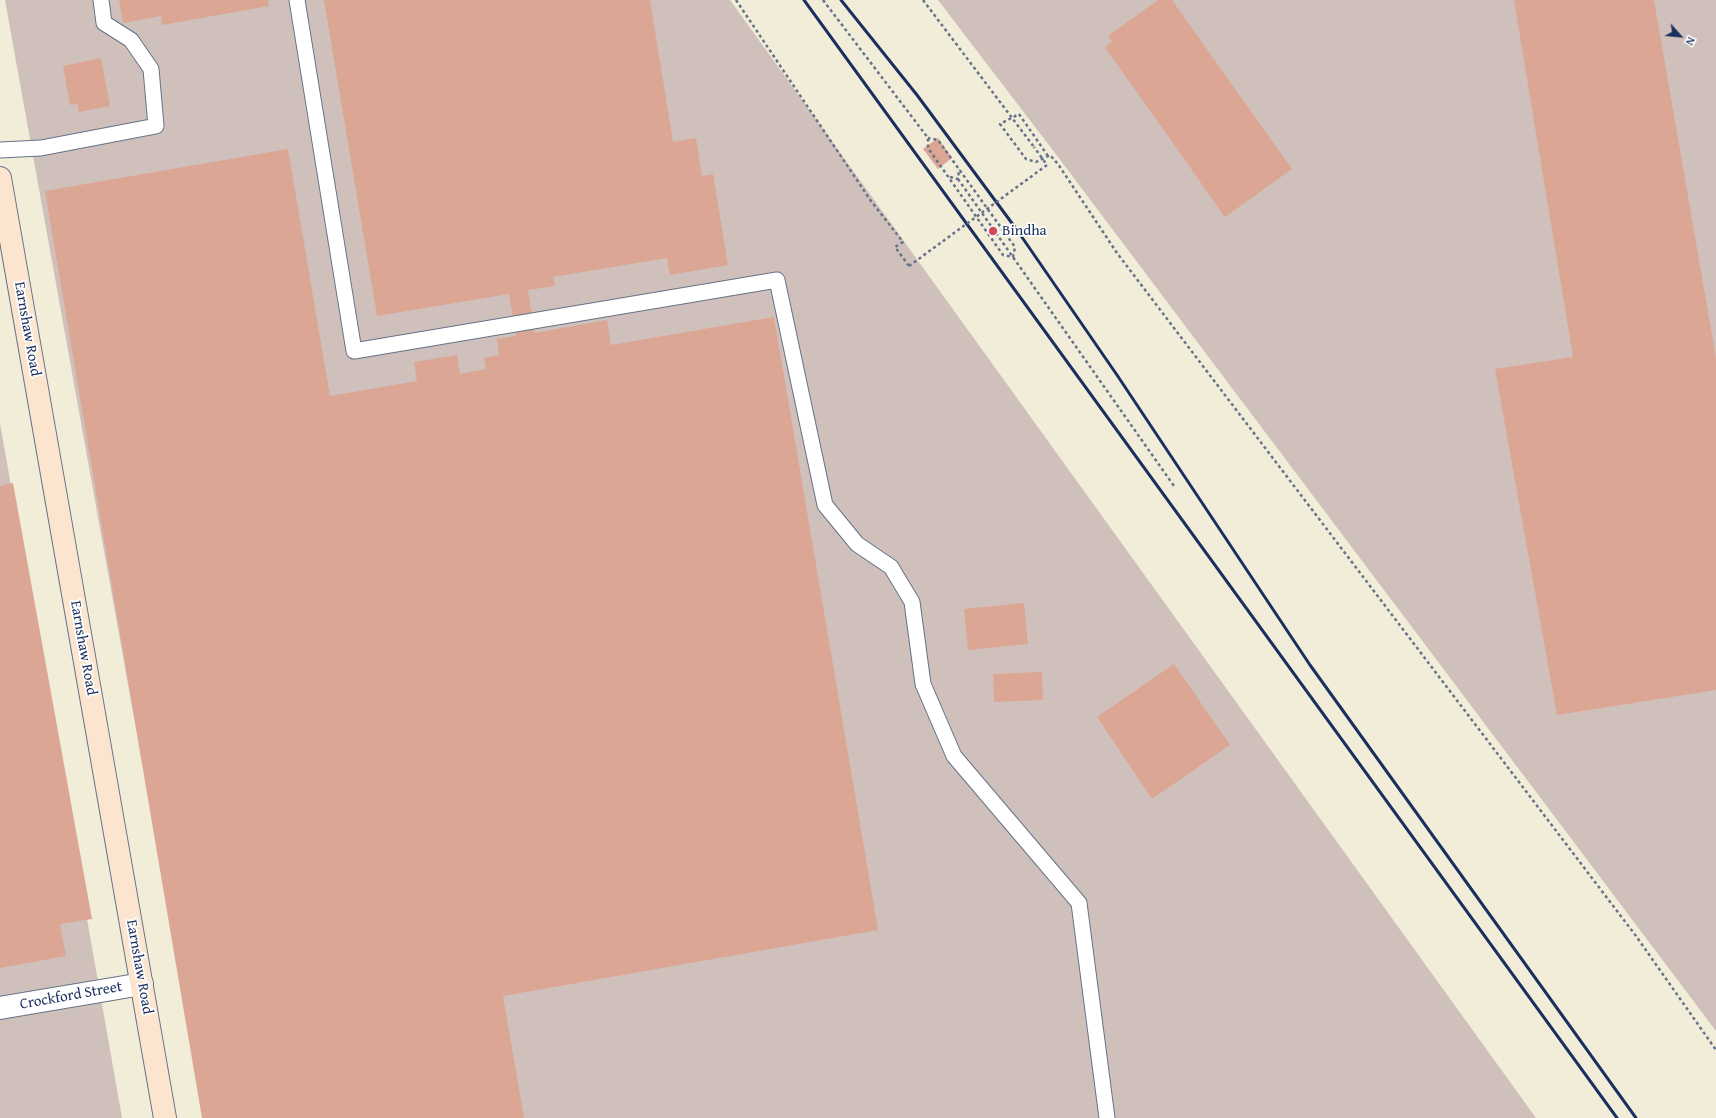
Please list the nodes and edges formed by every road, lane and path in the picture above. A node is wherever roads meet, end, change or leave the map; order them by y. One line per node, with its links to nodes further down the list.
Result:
1 (101, 0): 8 (lane)
2 (297, 0): 21 (lane)
3 (736, 0): 14 (path, bridge)
4 (823, 0): 7 (path)
5 (923, 0): 6 (path)
6 (1011, 116): 9 (path); 9 (path); 14 (path, bridge)
7 (928, 138): 10 (path); 11 (path)
8 (0, 150)
9 (1048, 156): 19 (path)
10 (958, 169): 13 (path); 15 (path)
11 (949, 177): 13 (path); 15 (path)
12 (0, 178): 17 (street, Earnshaw Road)
13 (958, 179): 14 (path)
14 (982, 213): 15 (path)
15 (1013, 257): 16 (path)
16 (1174, 486)
17 (142, 984): 18 (street, Crockford Street); 20 (street, Earnshaw Road)
18 (0, 1008)
19 (1716, 1050)
20 (165, 1118)
21 (1107, 1118)

